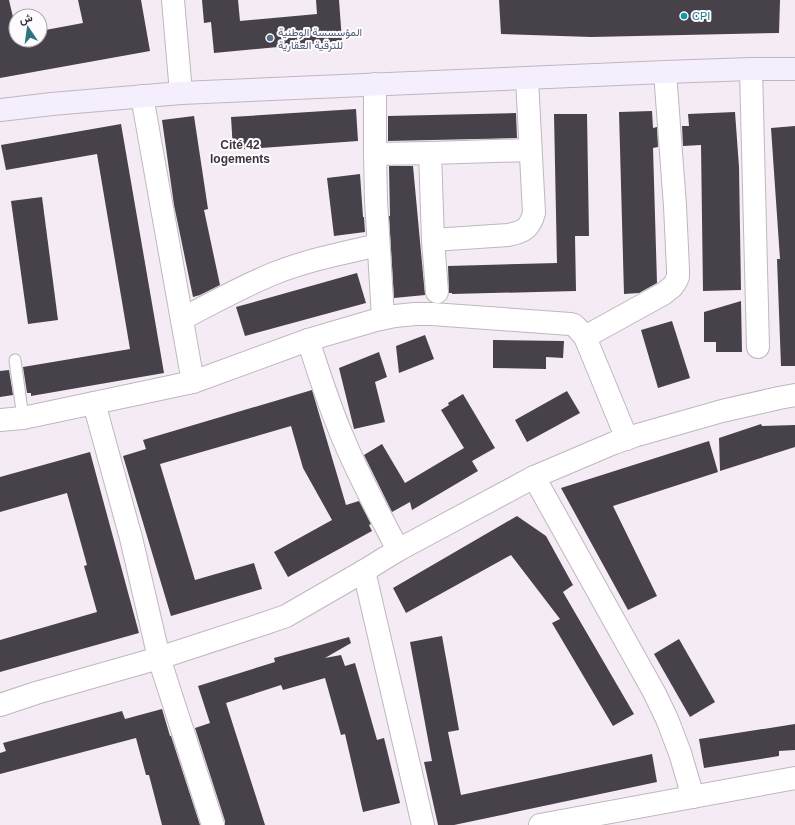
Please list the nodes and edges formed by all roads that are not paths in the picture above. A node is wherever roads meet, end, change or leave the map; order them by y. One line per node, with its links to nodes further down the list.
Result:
1 (173, 0): 7 (street)
2 (751, 69): 3 (street); 4 (street); 20 (street)
3 (795, 69)
4 (665, 72): 5 (street); 18 (street)
5 (527, 79): 6 (street); 10 (street)
6 (375, 84): 7 (street); 12 (street)
7 (182, 93): 8 (street)
8 (142, 96): 9 (street); 17 (street)
9 (0, 110)
10 (530, 150): 11 (street); 13 (street)
11 (430, 153): 12 (street); 13 (street)
12 (375, 154): 14 (street)
13 (433, 240): 15 (street)
14 (378, 245): 16 (street); 17 (street)
15 (437, 292)
16 (383, 318): 18 (street); 19 (street)
17 (182, 319): 22 (street)
18 (584, 337): 27 (street)
19 (308, 340): 22 (street); 29 (street)
20 (758, 346)
21 (15, 360): 25 (lane)
22 (193, 382): 24 (street)
23 (795, 395): 27 (street)
24 (94, 403): 25 (street); 31 (street)
25 (24, 418): 26 (street)
26 (0, 420)
27 (627, 439): 28 (street)
28 (534, 477): 29 (street); 34 (street)
29 (398, 550): 30 (street)
30 (364, 571): 31 (street); 36 (street)
31 (159, 658): 32 (street); 35 (street)
32 (0, 706)
33 (795, 778): 34 (street)
34 (693, 797): 37 (street)
35 (213, 825)
36 (423, 825)
37 (540, 825)

